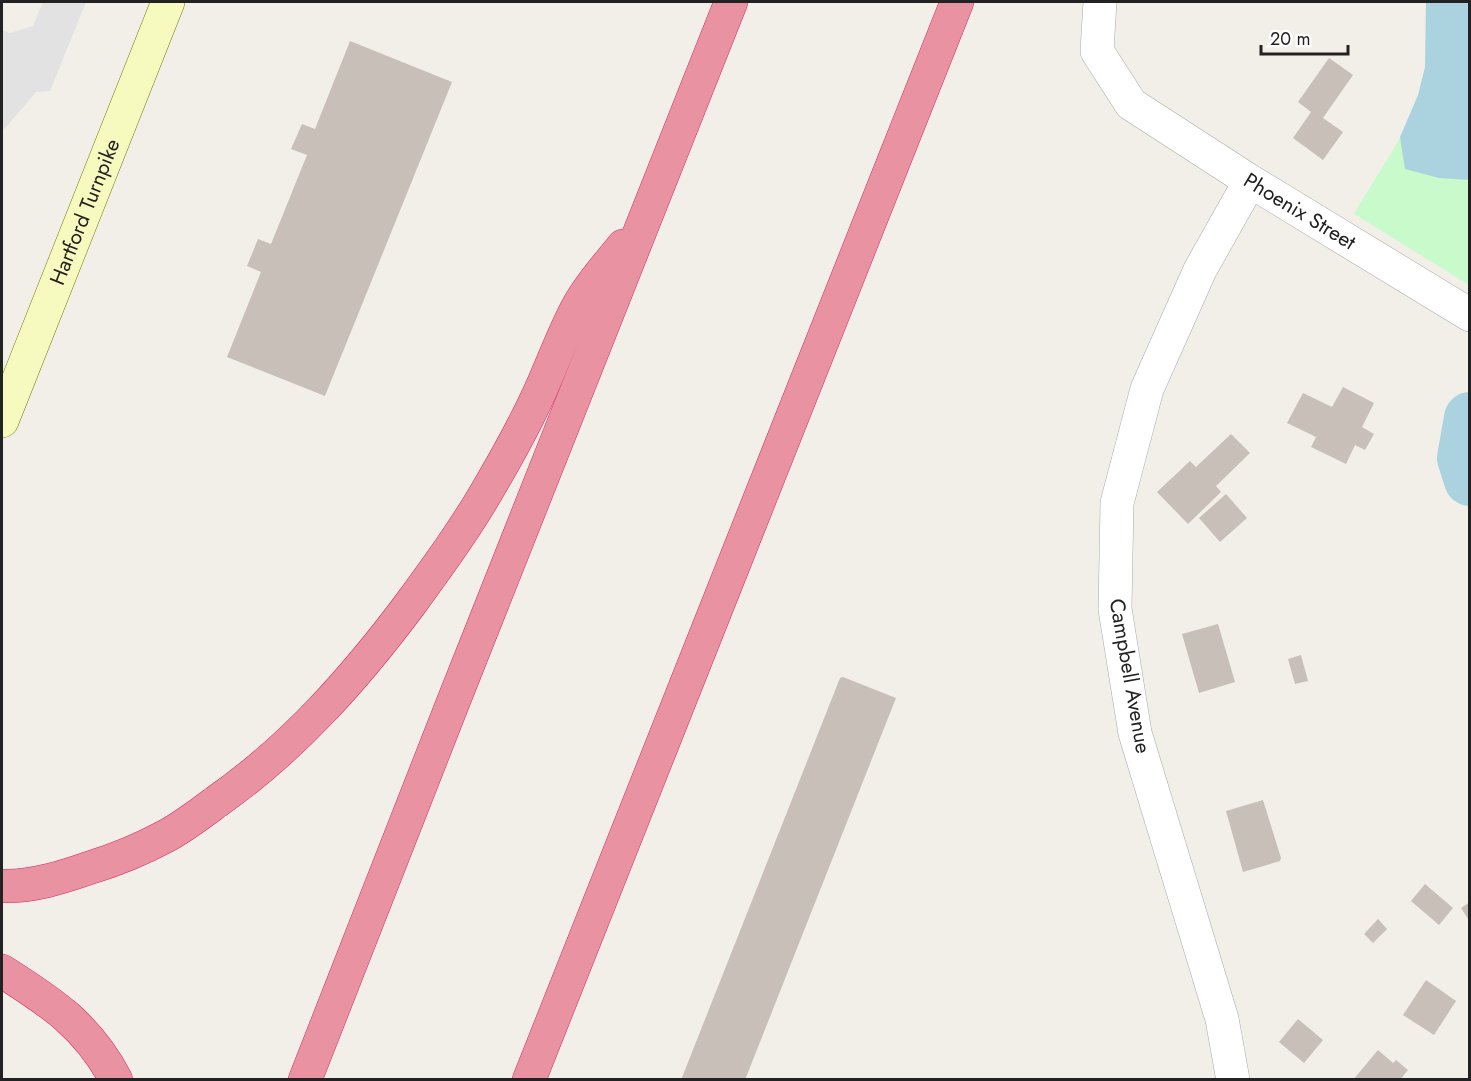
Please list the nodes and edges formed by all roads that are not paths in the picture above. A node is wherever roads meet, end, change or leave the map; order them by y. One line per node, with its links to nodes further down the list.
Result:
1 (168, 2): 8 (main road, Hartford Turnpike)
2 (731, 2): 6 (highway)
3 (957, 2): 13 (highway)
4 (1100, 2): 5 (street, Phoenix Street)
5 (1250, 181): 7 (street, Phoenix Street); 14 (street, Campbell Avenue)
6 (642, 225): 9 (highway); 12 (highway)
7 (1470, 315)
8 (2, 421)
9 (2, 886)
10 (2, 971): 11 (highway)
11 (116, 1080)
12 (305, 1080)
13 (529, 1080)
14 (1233, 1080)

